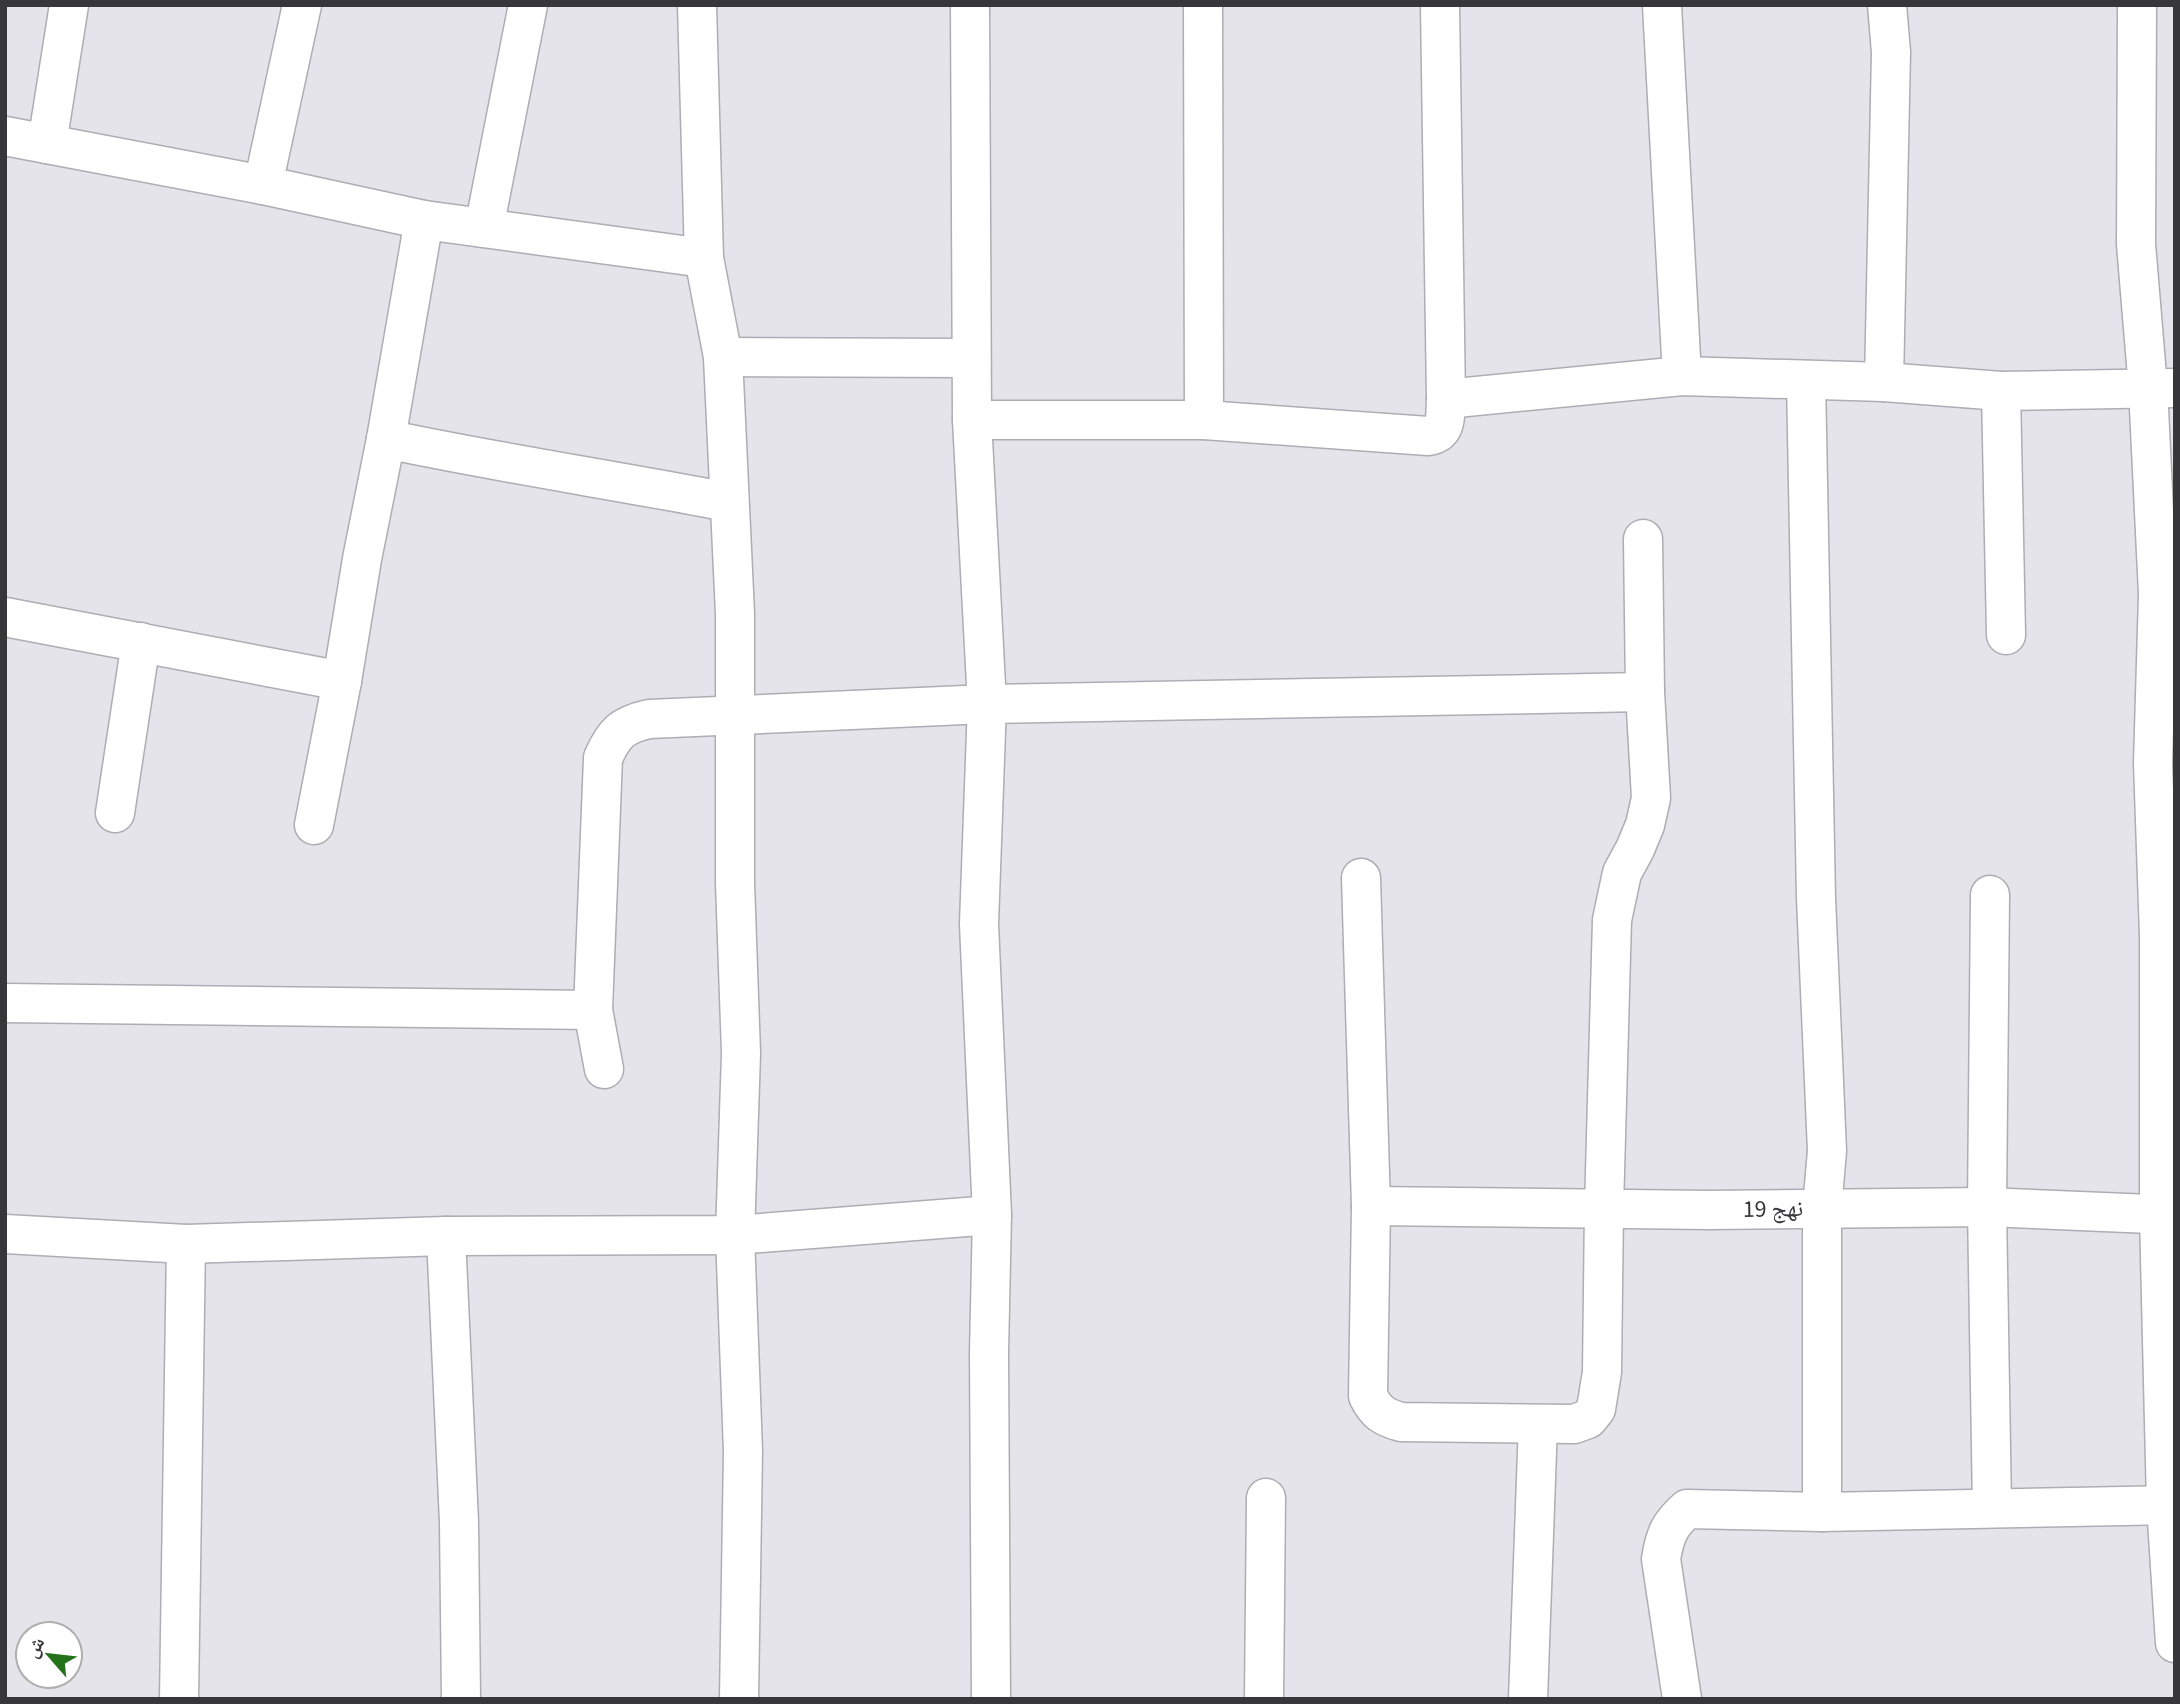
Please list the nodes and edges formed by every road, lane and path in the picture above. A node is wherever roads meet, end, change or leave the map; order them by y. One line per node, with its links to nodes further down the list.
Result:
1 (69, 5): 12 (street)
2 (302, 5): 13 (street)
3 (528, 5): 15 (street)
4 (697, 5): 16 (street)
5 (970, 5): 18 (street)
6 (1203, 5): 26 (street)
7 (1440, 5): 24 (street)
8 (1662, 5): 19 (street)
9 (1887, 5): 21 (street)
10 (2137, 5): 22 (street)
11 (5, 136): 12 (street)
12 (47, 144): 13 (street)
13 (263, 185): 14 (street)
14 (424, 220): 15 (street); 27 (street)
15 (484, 228): 16 (street)
16 (704, 258): 17 (street)
17 (723, 357): 18 (street); 28 (street)
18 (971, 358): 25 (street)
19 (1682, 376): 20 (street); 24 (street)
20 (1806, 380): 21 (street); 47 (street)
21 (1884, 382): 23 (street)
22 (2162, 388): 23 (street); 49 (street)
23 (2001, 391): 31 (street)
24 (1446, 399): 26 (street)
25 (972, 420): 26 (street); 35 (street)
26 (1204, 420)
27 (386, 439): 28 (street); 33 (street)
28 (728, 502): 36 (street)
29 (1643, 539): 34 (street)
30 (5, 617): 32 (street)
31 (2006, 635)
32 (141, 642): 33 (street); 37 (street)
33 (342, 681): 38 (street)
34 (1645, 692): 35 (street); 46 (street)
35 (987, 704): 36 (street); 48 (street)
36 (737, 715): 42 (street); 51 (street)
37 (116, 813)
38 (314, 825)
39 (1361, 878): 44 (street)
40 (1990, 895): 45 (street)
41 (5, 1003): 42 (street)
42 (593, 1010): 43 (street)
43 (604, 1069)
44 (1371, 1206): 46 (street, نهج 19); 54 (street)
45 (1987, 1207): 47 (street, نهج 19); 49 (street, نهج 19); 57 (street)
46 (1604, 1208): 47 (street, نهج 19); 54 (street)
47 (1822, 1208): 58 (street)
48 (992, 1215): 51 (street); 63 (street)
49 (2167, 1216): 56 (street)
50 (5, 1234): 53 (street)
51 (735, 1235): 52 (street); 62 (street)
52 (446, 1236): 53 (street); 61 (street)
53 (186, 1244): 60 (street)
54 (1538, 1424): 65 (street)
55 (1266, 1498): 64 (street)
56 (2171, 1505): 57 (street); 59 (street)
57 (1992, 1508): 58 (street)
58 (1822, 1512): 66 (street)
59 (2175, 1643)
60 (179, 1699)
61 (461, 1699)
62 (739, 1699)
63 (991, 1699)
64 (1264, 1699)
65 (1528, 1699)
66 (1682, 1699)

